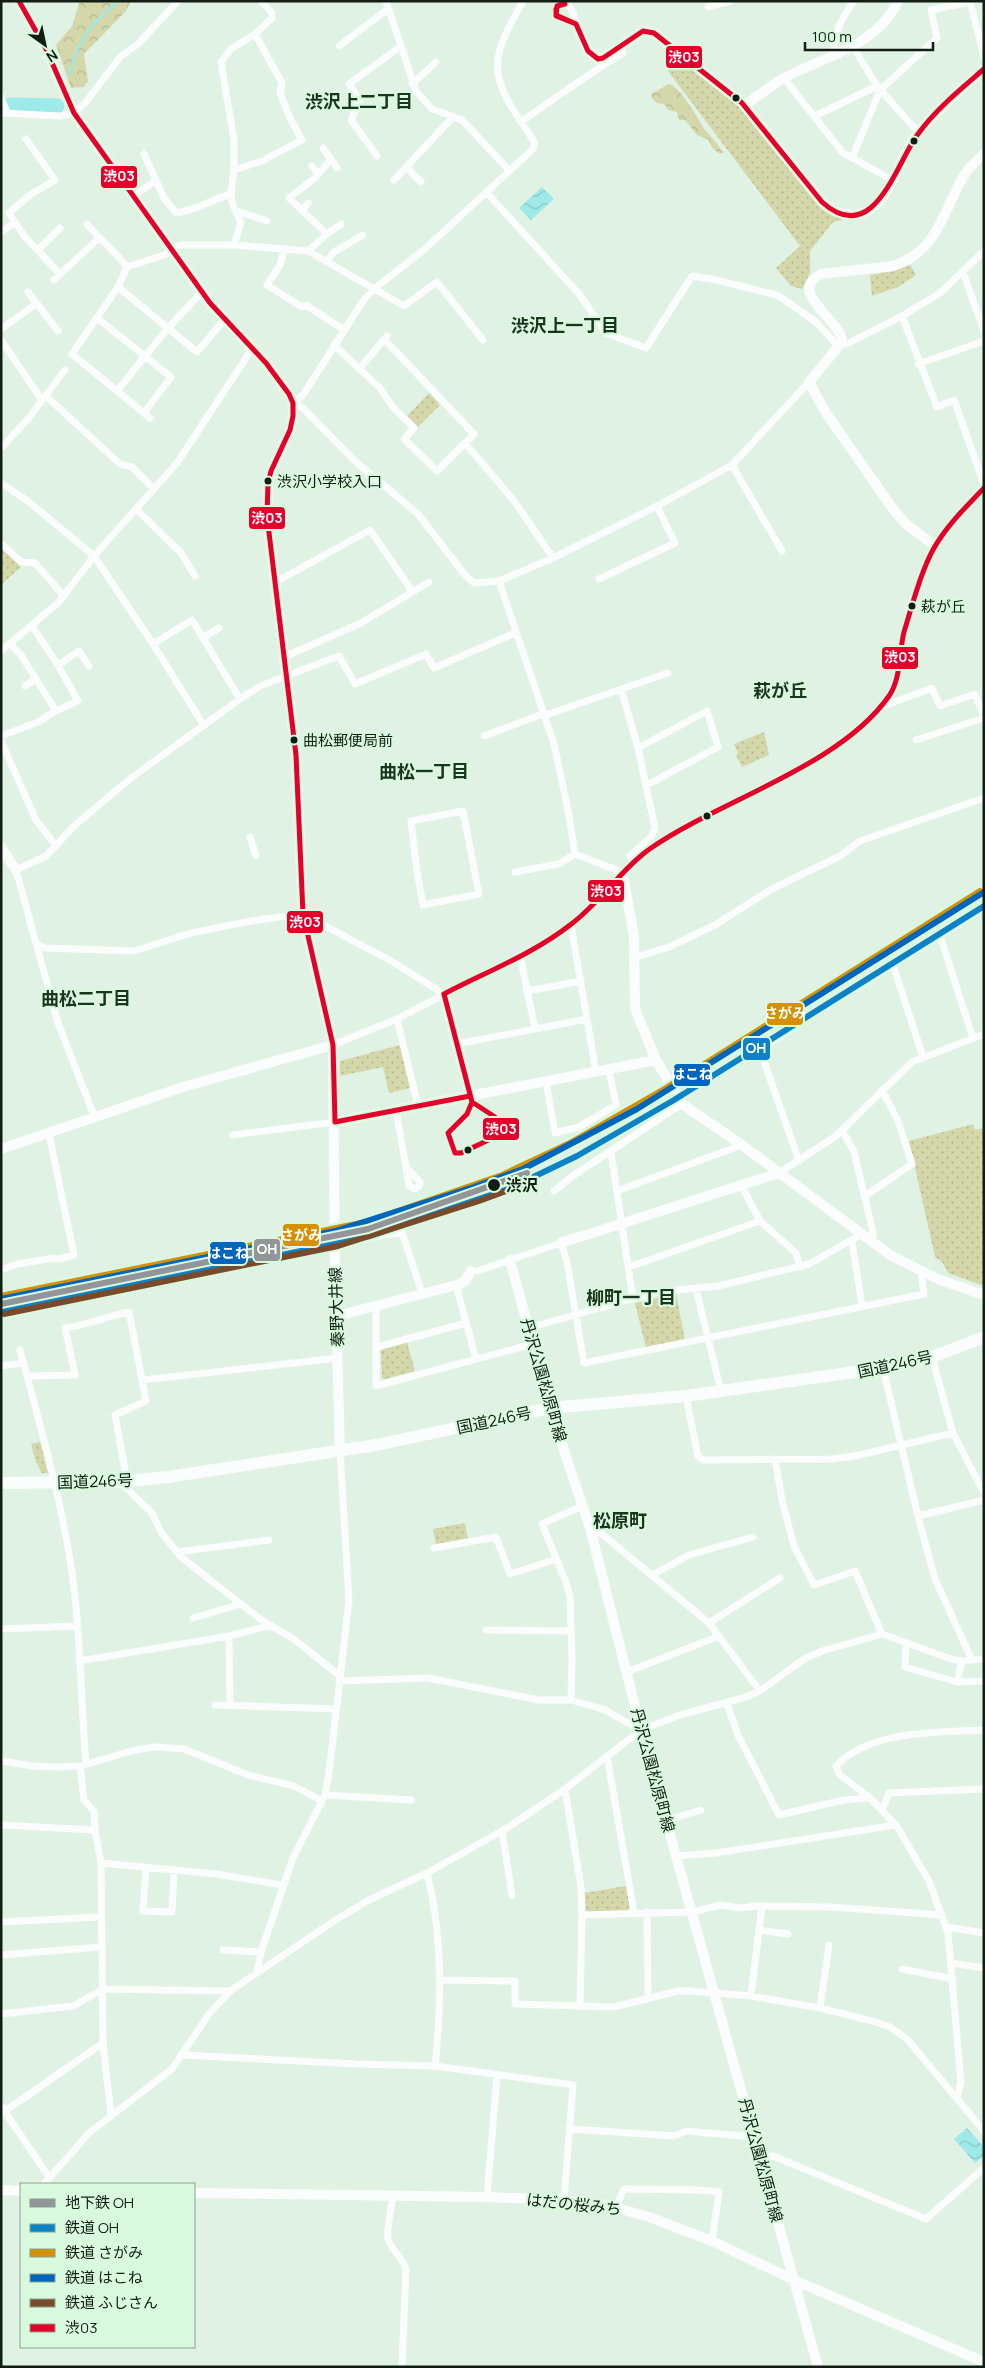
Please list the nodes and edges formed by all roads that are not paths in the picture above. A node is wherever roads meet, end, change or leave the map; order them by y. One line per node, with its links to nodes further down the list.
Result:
1 (19, 1): 29 (street)
2 (178, 1): 29 (street)
3 (261, 1): 14 (street)
4 (386, 1): 12 (street)
5 (523, 1): 32 (street)
6 (730, 1): 10 (street)
7 (854, 1): 19 (street)
8 (898, 1): 15 (street)
9 (970, 2): 20 (street); 25 (street)
10 (716, 3): 11 (street)
11 (708, 7)
12 (388, 9): 16 (street); 17 (street)
13 (576, 24): 18 (street)
14 (255, 34): 44 (street); 44 (street)
15 (852, 45): 19 (street); 25 (street)
16 (340, 46)
17 (401, 46): 24 (street); 38 (street)
18 (619, 47): 27 (street); 32 (street)
19 (834, 54): 23 (street)
20 (984, 58)
21 (436, 62): 24 (street)
22 (984, 69): 33 (street)
23 (784, 78): 27 (street); 30 (street)
24 (412, 84): 31 (street)
25 (879, 88): 30 (street); 33 (street); 39 (street)
26 (2, 98): 28 (street)
27 (744, 106): 50 (street)
28 (5, 112): 29 (street)
29 (74, 113): 55 (street)
30 (815, 116): 39 (street)
31 (453, 117): 42 (street); 45 (street)
32 (522, 120): 45 (street)
33 (918, 132): 50 (street)
34 (26, 139): 47 (street)
35 (323, 148): 40 (street)
36 (144, 154): 48 (street)
37 (984, 154): 93 (street)
38 (377, 156)
39 (852, 158): 50 (street)
40 (331, 160): 43 (street); 46 (street)
41 (312, 166): 46 (street)
42 (406, 167): 49 (street); 51 (street)
43 (337, 168)
44 (234, 170): 54 (street)
45 (509, 170): 53 (street)
46 (318, 174): 57 (street)
47 (54, 180): 52 (street); 60 (street)
48 (156, 180): 54 (street); 55 (street)
49 (394, 180)
50 (892, 180)
51 (421, 182)
52 (60, 188)
53 (487, 193): 78 (street); 93 (street)
54 (231, 194): 58 (street)
55 (134, 196): 69 (street)
56 (308, 203): 57 (street)
57 (302, 210): 65 (street)
58 (237, 211): 59 (street); 68 (street)
59 (267, 221)
60 (15, 222): 64 (street); 70 (street)
61 (87, 224): 67 (street)
62 (341, 224): 65 (street)
63 (60, 228): 70 (street)
64 (1, 232)
65 (327, 234): 72 (street)
66 (363, 235): 74 (street)
67 (99, 238): 70 (street); 75 (street)
68 (234, 245): 69 (street); 71 (street)
69 (172, 248): 75 (street); 80 (street)
70 (38, 250)
71 (284, 250): 72 (street); 87 (street)
72 (308, 251): 74 (street)
73 (984, 251): 76 (street)
74 (326, 262): 78 (street)
75 (127, 268): 77 (street)
76 (963, 272): 82 (street); 89 (street)
77 (118, 287): 83 (street); 85 (street)
78 (374, 289): 87 (street); 91 (street)
79 (28, 292): 81 (street)
80 (202, 292): 84 (street); 85 (street)
81 (36, 304): 86 (street); 88 (street)
82 (902, 316): 93 (street); 97 (street)
83 (97, 318): 96 (street); 101 (street)
84 (224, 320): 85 (street); 95 (street)
85 (168, 328): 96 (street)
86 (1, 329)
87 (344, 330): 94 (street)
88 (58, 331)
89 (984, 331)
90 (1, 340): 102 (street)
91 (484, 340)
92 (984, 341): 97 (street)
93 (840, 344): 100 (street)
94 (334, 345): 98 (street); 103 (street)
95 (252, 349): 103 (street); 112 (street)
96 (144, 356): 101 (street); 104 (street)
97 (918, 364): 110 (street)
98 (360, 368): 106 (street); 106 (street)
99 (65, 370): 102 (street)
100 (809, 382): 108 (street); 116 (street)
101 (117, 391): 104 (street)
102 (44, 398): 107 (street); 112 (street)
103 (293, 403): 122 (street); 123 (street, 秦野大井線)
104 (144, 413): 105 (street)
105 (150, 418)
106 (465, 443): 119 (street)
107 (1, 448)
108 (732, 464): 113 (street); 117 (street)
109 (1, 483): 118 (street)
110 (984, 484)
111 (984, 488): 116 (street)
112 (154, 489): 114 (street)
113 (657, 506): 119 (street); 121 (street)
114 (136, 508): 118 (street); 120 (street)
115 (1, 543): 126 (street)
116 (934, 546): 142 (street)
117 (782, 551)
118 (94, 556): 126 (street); 131 (street)
119 (554, 558): 122 (street)
120 (195, 576)
121 (599, 579)
122 (498, 581): 129 (street)
123 (274, 582): 125 (street); 133 (street, 秦野大井線)
124 (429, 582): 125 (street)
125 (413, 592): 133 (street)
126 (64, 596): 127 (street)
127 (32, 626): 132 (street); 134 (street)
128 (219, 628): 130 (street)
129 (515, 633): 137 (street); 144 (street)
130 (203, 638): 131 (street); 141 (street)
131 (153, 644): 146 (street)
132 (4, 646): 138 (street)
133 (284, 657): 137 (street, 秦野大井線)
134 (58, 665): 135 (street); 143 (street)
135 (89, 666)
136 (668, 673): 140 (street)
137 (287, 677): 141 (street); 165 (street, 秦野大井線)
138 (36, 679): 139 (street); 143 (street)
139 (25, 686)
140 (621, 689): 144 (street); 151 (street)
141 (240, 698): 146 (street)
142 (881, 707): 145 (street); 159 (street)
143 (56, 711): 147 (street)
144 (546, 714): 148 (street); 157 (street)
145 (984, 717): 149 (street)
146 (204, 726): 155 (street)
147 (1, 736)
148 (484, 736)
149 (916, 740)
150 (1, 741): 155 (street)
151 (638, 748): 152 (street); 152 (street)
152 (647, 785): 159 (street)
153 (984, 798): 169 (street)
154 (250, 837): 158 (street)
155 (56, 846): 160 (street)
156 (1, 847): 160 (street)
157 (575, 854): 161 (street); 162 (street)
158 (256, 856)
159 (634, 862): 162 (street)
160 (16, 870): 167 (street)
161 (515, 872)
162 (623, 875): 166 (street); 169 (street)
163 (424, 905): 163 (street)
164 (984, 908): 179 (street)
165 (303, 914): 167 (street); 173 (street); 181 (street, 秦野大井線)
166 (571, 925): 168 (street); 170 (street)
167 (36, 942): 192 (street)
168 (520, 955): 171 (street); 173 (street)
169 (636, 957): 183 (street)
170 (581, 981): 171 (street); 175 (street)
171 (527, 991): 177 (street)
172 (850, 992): 182 (street)
173 (444, 994): 174 (street); 180 (street)
174 (396, 1019): 181 (street); 190 (street)
175 (587, 1019): 177 (street); 185 (street)
176 (804, 1020): 200 (street)
177 (535, 1029): 180 (street)
178 (984, 1034): 179 (street)
179 (973, 1038): 182 (street)
180 (457, 1044): 188 (street)
181 (333, 1045): 192 (street); 193 (street, 秦野大井線)
182 (923, 1057): 187 (street)
183 (656, 1060): 184 (street); 189 (street)
184 (609, 1070): 185 (street); 186 (street)
185 (596, 1072): 186 (street)
186 (546, 1082): 188 (street)
187 (882, 1090): 194 (street); 206 (street)
188 (471, 1099): 190 (street)
189 (682, 1104): 197 (street); 199 (street)
190 (418, 1106): 191 (street)
191 (396, 1110): 193 (street); 201 (street)
192 (95, 1118): 195 (street)
193 (335, 1122): 196 (street); 212 (street, 秦野大井線)
194 (842, 1130): 200 (street); 206 (street)
195 (49, 1134): 198 (street); 216 (street)
196 (233, 1136)
197 (742, 1145): 202 (street); 205 (street)
198 (1, 1150)
199 (611, 1152): 204 (street); 205 (street)
200 (799, 1160): 202 (street)
201 (406, 1168)
202 (779, 1173): 203 (street); 209 (street)
203 (742, 1187): 207 (street); 208 (street)
204 (554, 1191)
205 (618, 1191): 208 (street)
206 (865, 1196): 211 (street)
207 (760, 1221): 214 (street); 215 (street)
208 (623, 1224): 210 (street); 214 (street)
209 (856, 1238): 211 (street); 215 (street); 225 (street)
210 (560, 1243): 213 (street); 226 (street)
211 (872, 1243): 218 (street)
212 (335, 1244): 221 (street); 227 (street, 秦野大井線)
213 (510, 1260): 217 (street); 229 (street, 丹沢公園松原町線)
214 (629, 1267): 223 (street)
215 (800, 1267): 220 (street)
216 (1, 1270)
217 (474, 1271): 219 (street)
218 (921, 1272): 222 (street); 225 (street)
219 (456, 1285): 221 (street); 228 (street)
220 (696, 1288): 223 (street); 231 (street)
221 (422, 1293): 224 (street)
222 (984, 1295)
223 (633, 1299): 226 (street)
224 (376, 1305): 227 (street); 233 (street)
225 (862, 1306): 231 (street)
226 (575, 1315): 229 (street); 231 (street)
227 (337, 1316): 236 (street, 秦野大井線)
228 (466, 1323): 233 (street); 237 (street)
229 (528, 1328): 232 (street, 丹沢公園松原町線)
230 (984, 1337): 235 (highway, 国道246号)
231 (709, 1338): 243 (street)
232 (533, 1344): 237 (street); 245 (street, 丹沢公園松原町線)
233 (377, 1347): 237 (street)
234 (20, 1350): 238 (street)
235 (932, 1357): 240 (highway, 国道246号); 246 (street)
236 (338, 1358): 242 (street); 248 (street, 秦野大井線)
237 (476, 1359)
238 (24, 1363): 239 (street); 241 (street)
239 (1, 1366)
240 (883, 1368): 243 (highway, 国道246号); 247 (street)
241 (27, 1376): 242 (street); 252 (street)
242 (143, 1380): 250 (street)
243 (721, 1391): 244 (highway, 国道246号)
244 (686, 1396): 245 (highway, 国道246号); 249 (street)
245 (550, 1408): 248 (highway, 国道246号); 255 (street, 丹沢公園松原町線)
246 (953, 1433): 247 (street); 253 (street)
247 (901, 1444): 249 (street); 256 (street)
248 (340, 1451): 250 (highway, 国道246号); 284 (street)
249 (776, 1458): 275 (street)
250 (124, 1481): 252 (highway, 国道246号); 263 (street)
251 (1, 1483): 252 (highway, 国道246号)
252 (55, 1483): 271 (street)
253 (984, 1493)
254 (984, 1500): 256 (street)
255 (582, 1506): 257 (street, 丹沢公園松原町線); 264 (street)
256 (918, 1516): 280 (street)
257 (590, 1528): 265 (street); 283 (street, 丹沢公園松原町線)
258 (753, 1537): 260 (street)
259 (269, 1540): 263 (street)
260 (745, 1541): 262 (street); 265 (street)
261 (434, 1548): 264 (street)
262 (748, 1548)
263 (178, 1552): 267 (street)
264 (557, 1559): 274 (street)
265 (652, 1575): 269 (street)
266 (780, 1578): 269 (street)
267 (241, 1604): 268 (street); 270 (street)
268 (193, 1618)
269 (709, 1623): 277 (street)
270 (272, 1625): 276 (street); 284 (street)
271 (77, 1626): 272 (street); 281 (street)
272 (1, 1629)
273 (486, 1630): 274 (street)
274 (570, 1631): 288 (street)
275 (882, 1634): 278 (street); 287 (street)
276 (229, 1636): 281 (street); 289 (street)
277 (719, 1636): 283 (street); 287 (street)
278 (906, 1643): 282 (street); 286 (street)
279 (984, 1659): 280 (street)
280 (972, 1660): 282 (street)
281 (79, 1661): 297 (street)
282 (962, 1661): 286 (street)
283 (627, 1672): 293 (street, 丹沢公園松原町線)
284 (340, 1678): 288 (street); 292 (street)
285 (984, 1681): 286 (street)
286 (957, 1682)
287 (760, 1691): 290 (street)
288 (571, 1700): 293 (street)
289 (230, 1704): 291 (street); 292 (street)
290 (727, 1704): 293 (street); 301 (street)
291 (215, 1705)
292 (336, 1709): 300 (street)
293 (641, 1730): 295 (street); 305 (street, 丹沢公園松原町線)
294 (984, 1730): 301 (street)
295 (607, 1756): 298 (street); 318 (street)
296 (1, 1761): 297 (street)
297 (83, 1764): 300 (street); 308 (street)
298 (566, 1789): 309 (street); 321 (street)
299 (984, 1789): 304 (street)
300 (323, 1798): 302 (street); 315 (street)
301 (870, 1798): 304 (street)
302 (411, 1800)
303 (701, 1810): 305 (street)
304 (882, 1810): 307 (street)
305 (667, 1820): 310 (street, 丹沢公園松原町線)
306 (1, 1825): 308 (street)
307 (896, 1825): 310 (street); 322 (street)
308 (95, 1830): 311 (street)
309 (502, 1831): 314 (street); 316 (street)
310 (677, 1856): 320 (street, 丹沢公園松原町線)
311 (101, 1863): 312 (street); 323 (street)
312 (146, 1867): 313 (street); 313 (street)
313 (174, 1870): 315 (street)
314 (427, 1873): 337 (street); 339 (street)
315 (283, 1885): 332 (street)
316 (512, 1896)
317 (762, 1906): 320 (street); 322 (street); 326 (street)
318 (634, 1912): 319 (street); 321 (street)
319 (647, 1912): 320 (street); 344 (street)
320 (693, 1912): 342 (street, 丹沢公園松原町線)
321 (582, 1915): 345 (street)
322 (942, 1915): 325 (street)
323 (100, 1918): 324 (street); 330 (street)
324 (1, 1922)
325 (946, 1927): 327 (street); 334 (street)
326 (759, 1930): 328 (street); 343 (street)
327 (984, 1933)
328 (788, 1934)
329 (829, 1946): 346 (street)
330 (101, 1947): 333 (street); 340 (street)
331 (223, 1950): 332 (street)
332 (261, 1952): 337 (street)
333 (1, 1955)
334 (952, 1963): 335 (street); 338 (street)
335 (984, 1968)
336 (902, 1969): 338 (street)
337 (257, 1972): 341 (street)
338 (953, 1979): 352 (street)
339 (440, 1980): 345 (street); 350 (street)
340 (103, 1988): 341 (street); 347 (street); 348 (street)
341 (230, 1991): 349 (street)
342 (716, 1994): 343 (street); 344 (street); 357 (street, 丹沢公園松原町線)
343 (751, 1996): 346 (street)
344 (648, 1998): 345 (street)
345 (580, 2006)
346 (820, 2008): 352 (street)
347 (1, 2014)
348 (103, 2043): 353 (street); 354 (street)
349 (183, 2055): 350 (street); 354 (street)
350 (435, 2066): 351 (street)
351 (497, 2076): 355 (street); 366 (street)
352 (957, 2097): 356 (street)
353 (3, 2108): 360 (street)
354 (111, 2115): 360 (street)
355 (571, 2128): 357 (street); 367 (street)
356 (984, 2130)
357 (755, 2137): 358 (street, 丹沢公園松原町線)
358 (761, 2159): 359 (street); 370 (street, 丹沢公園松原町線)
359 (984, 2168)
360 (49, 2177): 361 (street)
361 (45, 2183)
362 (1, 2190): 363 (street)
363 (20, 2191)
364 (195, 2193): 365 (street, はだの桜みち)
365 (393, 2196): 366 (street, はだの桜みち); 372 (street)
366 (487, 2197): 367 (street, はだの桜みち)
367 (564, 2200): 368 (street, はだの桜みち)
368 (616, 2207): 369 (street, はだの桜みち); 369 (street)
369 (712, 2241): 370 (street, はだの桜みち)
370 (794, 2280): 371 (street, はだの桜みち); 373 (street, 丹沢公園松原町線)
371 (984, 2362)
372 (402, 2367)
373 (818, 2367)

